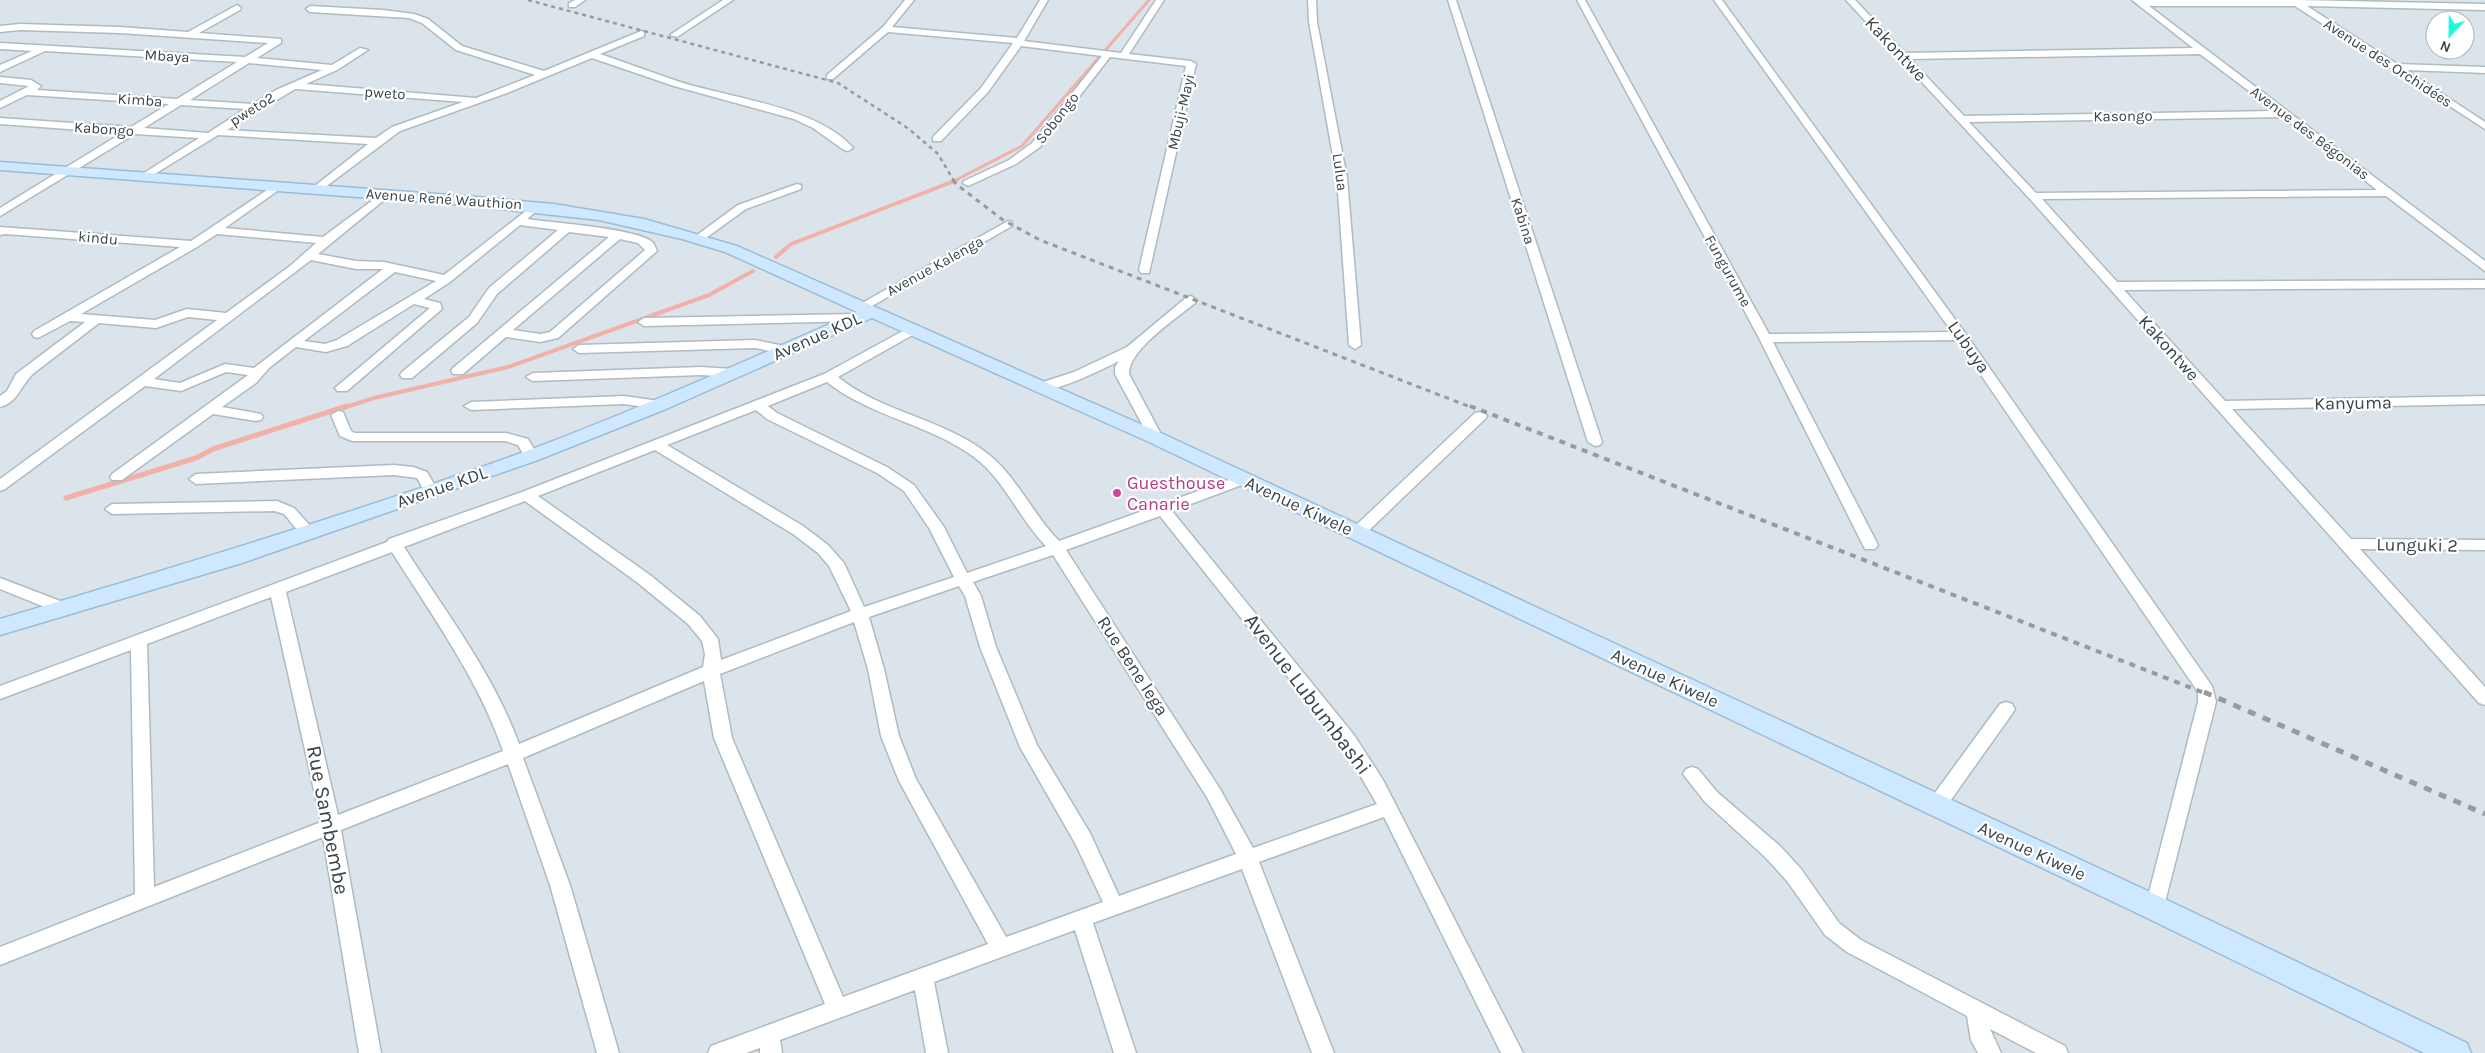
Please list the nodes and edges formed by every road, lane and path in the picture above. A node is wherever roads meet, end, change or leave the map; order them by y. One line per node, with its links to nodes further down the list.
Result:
1 (581, 0): 13 (street)
2 (729, 0): 21 (street)
3 (910, 0): 18 (street)
4 (1044, 0): 23 (street)
5 (1160, 0): 31 (street)
6 (1312, 0): 97 (street, Lulua)
7 (1452, 0): 121 (street, Kabina)
8 (1581, 0): 95 (street, Fungurume)
9 (1718, 0): 94 (street, Lubuya)
10 (1850, 0): 32 (street, Kakontwe)
11 (2135, 1): 12 (street); 28 (street, Avenue des Bégonias)
12 (2294, 1): 14 (street); 34 (street, Avenue des Orchidées)
13 (572, 5)
14 (2485, 7)
15 (237, 8): 22 (street)
16 (310, 9): 38 (street)
17 (0, 29): 19 (street)
18 (886, 29): 23 (street, Mbuji-Mayi); 39 (street)
19 (103, 30): 22 (street); 27 (street)
20 (641, 34): 29 (street)
21 (674, 34)
22 (189, 35): 33 (street)
23 (1019, 42): 30 (street, Mbuji-Mayi); 53 (street)
24 (0, 46): 25 (street, Mbaya)
25 (42, 49): 27 (street, Mbaya); 36 (street)
26 (363, 50): 35 (street, pweto2)
27 (61, 51): 33 (street, Mbaya)
28 (2201, 51): 32 (street); 47 (street, Avenue des Bégonias)
29 (591, 54): 38 (street); 55 (street)
30 (1108, 54): 31 (street, Mbuji-Mayi); 59 (street, Sobongo)
31 (1124, 56): 80 (street, Mbuji-Mayi)
32 (1902, 56): 48 (street, Kakontwe)
33 (246, 60): 35 (street, Mbaya); 44 (street)
34 (2393, 67): 37 (street); 50 (street, Avenue des Orchidées)
35 (334, 68): 41 (street, pweto2)
36 (0, 70)
37 (2485, 70)
38 (543, 74): 43 (street)
39 (830, 77)
40 (0, 80): 42 (street)
41 (292, 86): 43 (street, pweto); 46 (street, pweto2)
42 (25, 92): 44 (street, Kimba); 45 (street)
43 (479, 100): 54 (street)
44 (177, 102): 46 (street, Kimba); 51 (street)
45 (0, 105)
46 (255, 107): 52 (street, pweto2)
47 (2285, 114): 48 (street, Kasongo); 63 (street, Avenue des Bégonias)
48 (1962, 119): 65 (street, Kakontwe)
49 (0, 122): 51 (street, Kabongo)
50 (2485, 126)
51 (131, 131): 52 (street, Kabongo); 57 (street)
52 (212, 134): 54 (street, Kabongo); 58 (street, pweto2)
53 (937, 139)
54 (378, 141): 62 (street)
55 (848, 148)
56 (0, 166): 57 (street, Avenue René Wauthion)
57 (66, 171): 58 (street, Avenue René Wauthion); 67 (street)
58 (145, 177): 60 (street, Avenue René Wauthion)
59 (968, 183)
60 (276, 186): 62 (street, Avenue René Wauthion); 71 (street)
61 (797, 187): 74 (street)
62 (316, 189): 64 (street, Avenue René Wauthion)
63 (2390, 193): 65 (street); 78 (street, Avenue des Bégonias)
64 (385, 194): 66 (street, Avenue René Wauthion); 75 (street)
65 (2033, 196): 83 (street, Kakontwe)
66 (536, 206): 68 (street); 74 (street, Avenue René Wauthion)
67 (0, 213)
68 (518, 221): 70 (street); 81 (street)
69 (1008, 224): 86 (street, Avenue Kalenga)
70 (568, 227): 73 (street); 104 (street)
71 (214, 230): 75 (street); 76 (street)
72 (1, 231): 76 (street, kindu)
73 (618, 235): 92 (street); 92 (street)
74 (700, 238): 86 (street, Avenue René Wauthion)
75 (326, 241): 77 (street)
76 (193, 244): 87 (street)
77 (310, 256): 79 (street); 88 (street)
78 (2482, 262)
79 (392, 268): 81 (street); 96 (street)
80 (1145, 270)
81 (446, 279): 84 (street)
82 (2485, 284): 83 (street)
83 (2113, 286): 113 (street, Kakontwe)
84 (411, 300): 96 (street); 109 (street)
85 (1191, 300): 100 (street)
86 (863, 312): 90 (street); 91 (street, Avenue Kiwele); 99 (street, Avenue KDL)
87 (68, 317): 89 (street); 93 (street)
88 (228, 317): 89 (street); 107 (street)
89 (97, 320): 111 (street)
90 (644, 322)
91 (912, 330): 106 (street); 108 (street, Avenue Kiwele)
92 (505, 333): 101 (street)
93 (38, 334)
94 (1961, 336): 95 (street); 158 (street, Lubuya)
95 (1765, 338): 136 (street, Fungurume)
96 (293, 343): 102 (street)
97 (1354, 345)
98 (579, 349): 99 (street)
99 (784, 350): 103 (street, Avenue KDL)
100 (1132, 350): 108 (street); 120 (street)
101 (458, 371)
102 (258, 372): 107 (street); 116 (street)
103 (733, 373): 105 (street); 115 (street, Avenue KDL)
104 (407, 375)
105 (533, 377)
106 (829, 377): 112 (street); 138 (street, Rue Bene lega)
107 (141, 381): 127 (street)
108 (1042, 387): 120 (street, Avenue Kiwele)
109 (342, 388)
110 (2485, 400): 113 (street, Kanyuma)
111 (0, 403)
112 (758, 405): 122 (street); 139 (street)
113 (2221, 405): 135 (street, Kakontwe)
114 (471, 406): 115 (street)
115 (659, 406): 123 (street, Avenue KDL)
116 (210, 409): 119 (street); 124 (street)
117 (338, 415): 123 (street)
118 (1480, 416): 132 (street)
119 (256, 417)
120 (1156, 438): 126 (street, Avenue Kiwele)
121 (1595, 442)
122 (655, 444): 129 (street); 143 (street)
123 (531, 456): 128 (street, Avenue KDL)
124 (117, 477)
125 (196, 479): 128 (street)
126 (1242, 480): 131 (street); 132 (street, Avenue Kiwele)
127 (0, 486)
128 (431, 491): 133 (street, Avenue KDL)
129 (527, 495): 134 (street); 146 (street)
130 (112, 510): 133 (street)
131 (1163, 510): 138 (street); 153 (street, Avenue Lubumbashi)
132 (1357, 533): 152 (street, Avenue Kiwele)
133 (309, 534): 142 (street, Avenue KDL)
134 (394, 543): 141 (street); 150 (street)
135 (2348, 544): 137 (street, Lunguki 2); 148 (street, Kakontwe)
136 (1870, 545)
137 (2485, 545)
138 (1057, 548): 139 (street); 155 (street, Rue Bene lega)
139 (963, 579): 143 (street); 157 (street)
140 (0, 582): 142 (street)
141 (277, 589): 145 (street); 154 (street, Rue Sambembe)
142 (62, 608): 144 (street, Avenue KDL)
143 (860, 614): 146 (street); 160 (street)
144 (0, 627)
145 (139, 640): 147 (street); 156 (street)
146 (710, 671): 150 (street); 163 (street)
147 (0, 693)
148 (2485, 698)
149 (2006, 709): 152 (street)
150 (514, 754): 154 (street); 167 (street)
151 (1692, 774): 164 (street)
152 (1936, 806): 158 (street, Avenue Kiwele)
153 (1389, 807): 155 (street); 172 (street, Avenue Lubumbashi)
154 (331, 826): 156 (street); 166 (street, Rue Sambembe)
155 (1248, 858): 157 (street); 171 (street, Rue Bene lega)
156 (144, 900): 161 (street)
157 (1115, 908): 159 (street)
158 (2154, 908): 175 (street, Avenue Kiwele)
159 (1082, 919): 160 (street); 170 (street)
160 (1001, 948): 162 (street)
161 (0, 956)
162 (923, 977): 163 (street); 169 (street)
163 (838, 1009): 165 (street)
164 (1976, 1011): 173 (street); 174 (street)
165 (770, 1044): 168 (street)
166 (370, 1053)
167 (608, 1053)
168 (719, 1053)
169 (937, 1053)
170 (1125, 1053)
171 (1323, 1053)
172 (1512, 1053)
173 (1990, 1053)
174 (2057, 1053)
175 (2456, 1053)

